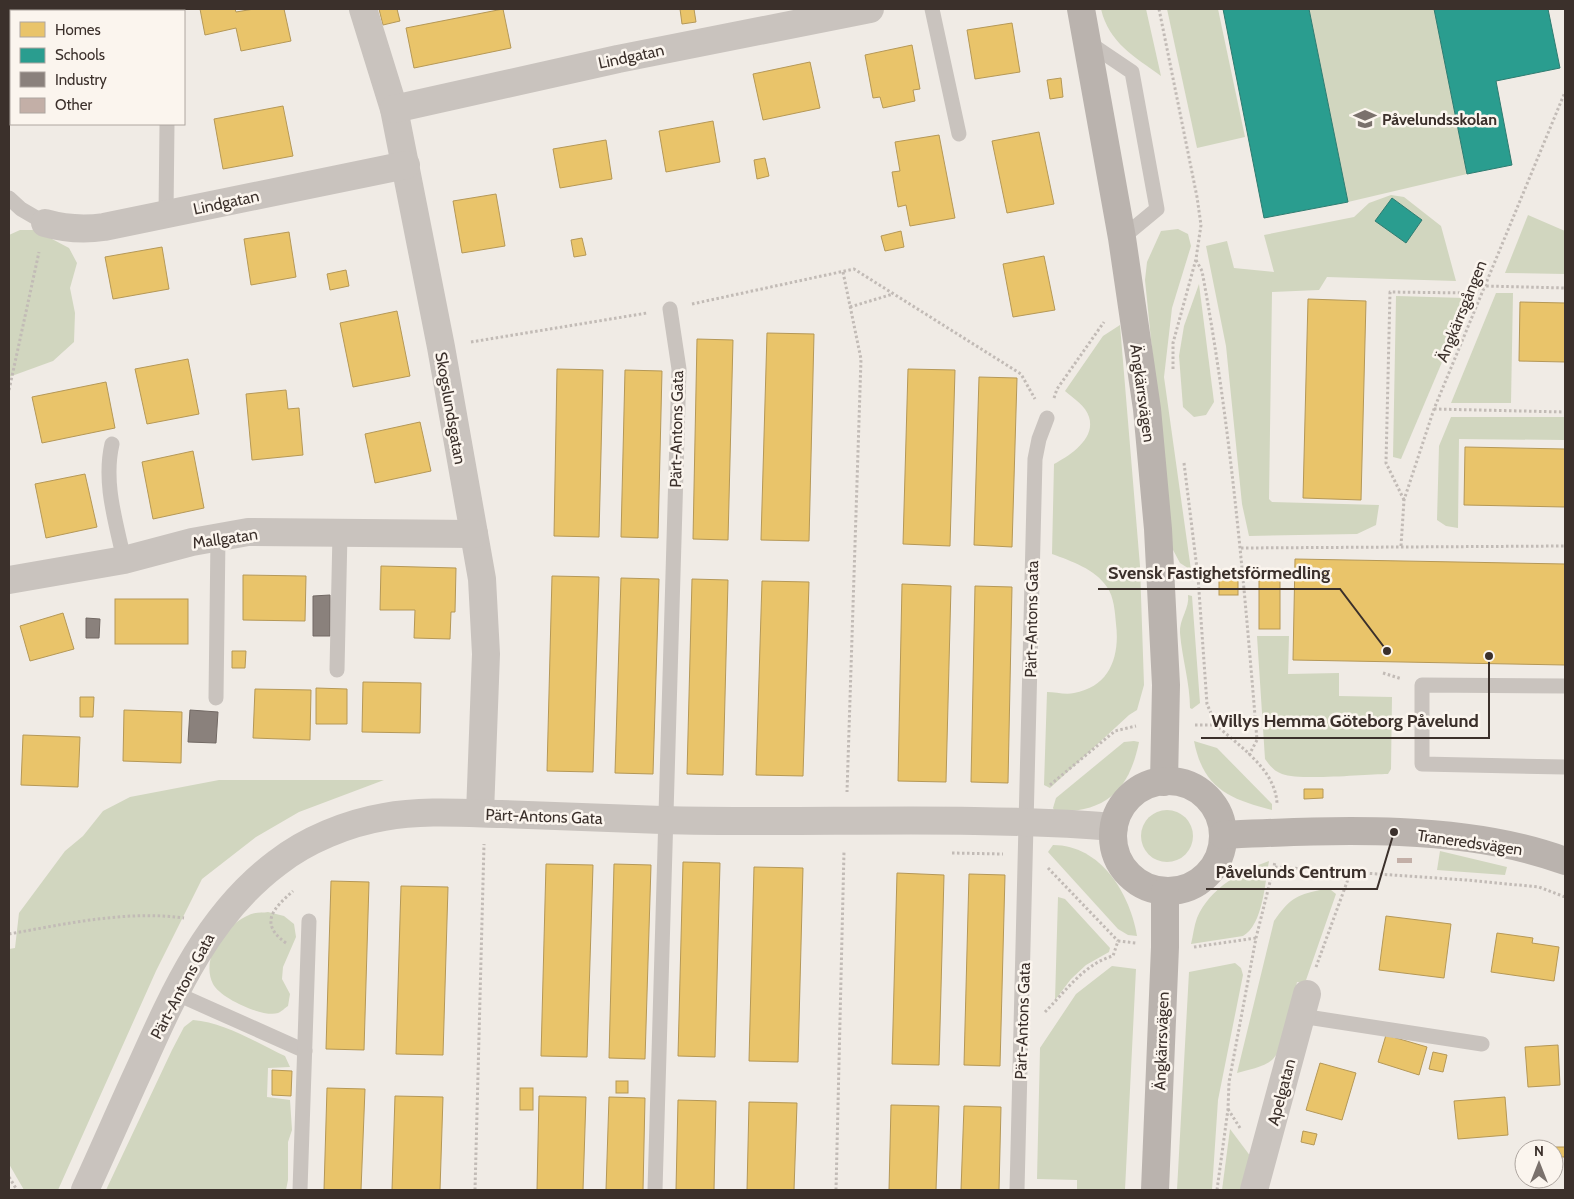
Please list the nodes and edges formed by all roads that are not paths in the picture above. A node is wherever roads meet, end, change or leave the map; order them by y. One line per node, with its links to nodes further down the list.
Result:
1 (363, 9): 6 (street, Skogslundsgatan)
2 (932, 9): 8 (lane)
3 (1081, 9): 5 (street, Ängkärrsvägen)
4 (857, 10): 6 (street, Lindgatan)
5 (1089, 43): 13 (street, Ängkärrsvägen); 13 (lane)
6 (394, 108): 9 (street, Skogslundsgatan)
7 (167, 125): 11 (lane)
8 (959, 134)
9 (406, 165): 11 (street, Lindgatan); 18 (street, Skogslundsgatan)
10 (9, 198): 12 (lane)
11 (166, 214): 12 (street, Lindgatan)
12 (45, 222)
13 (1122, 238): 26 (street, Ängkärrsvägen)
14 (670, 309): 28 (lane, Pärt-Antons Gata)
15 (1047, 418): 29 (lane, Pärt-Antons Gata)
16 (112, 444): 20 (lane)
17 (340, 533): 18 (street, Mallgatan); 19 (street, Mallgatan); 22 (lane)
18 (474, 534): 27 (street, Skogslundsgatan)
19 (218, 537): 20 (street, Mallgatan); 24 (lane)
20 (124, 560): 21 (street, Mallgatan)
21 (9, 580)
22 (337, 670)
23 (1565, 686): 25 (lane)
24 (216, 698)
25 (1565, 767)
26 (1164, 782): 30 (street); 31 (street)
27 (480, 814): 28 (street, Pärt-Antons Gata); 35 (street, Pärt-Antons Gata)
28 (665, 820): 29 (street, Pärt-Antons Gata); 41 (lane, Pärt-Antons Gata)
29 (1027, 823): 30 (street, Pärt-Antons Gata); 42 (lane, Pärt-Antons Gata)
30 (1114, 827): 33 (street)
31 (1223, 834): 32 (street, Traneredsvägen); 33 (street)
32 (1565, 861)
33 (1165, 892): 43 (street, Ängkärrsvägen)
34 (309, 921): 38 (lane)
35 (175, 993): 38 (lane); 39 (street, Pärt-Antons Gata)
36 (1304, 1005): 37 (lane); 44 (street, Apelgatan)
37 (1482, 1044)
38 (305, 1051): 40 (lane)
39 (85, 1190)
40 (300, 1190)
41 (655, 1190)
42 (1018, 1190)
43 (1155, 1190)
44 (1254, 1190)

